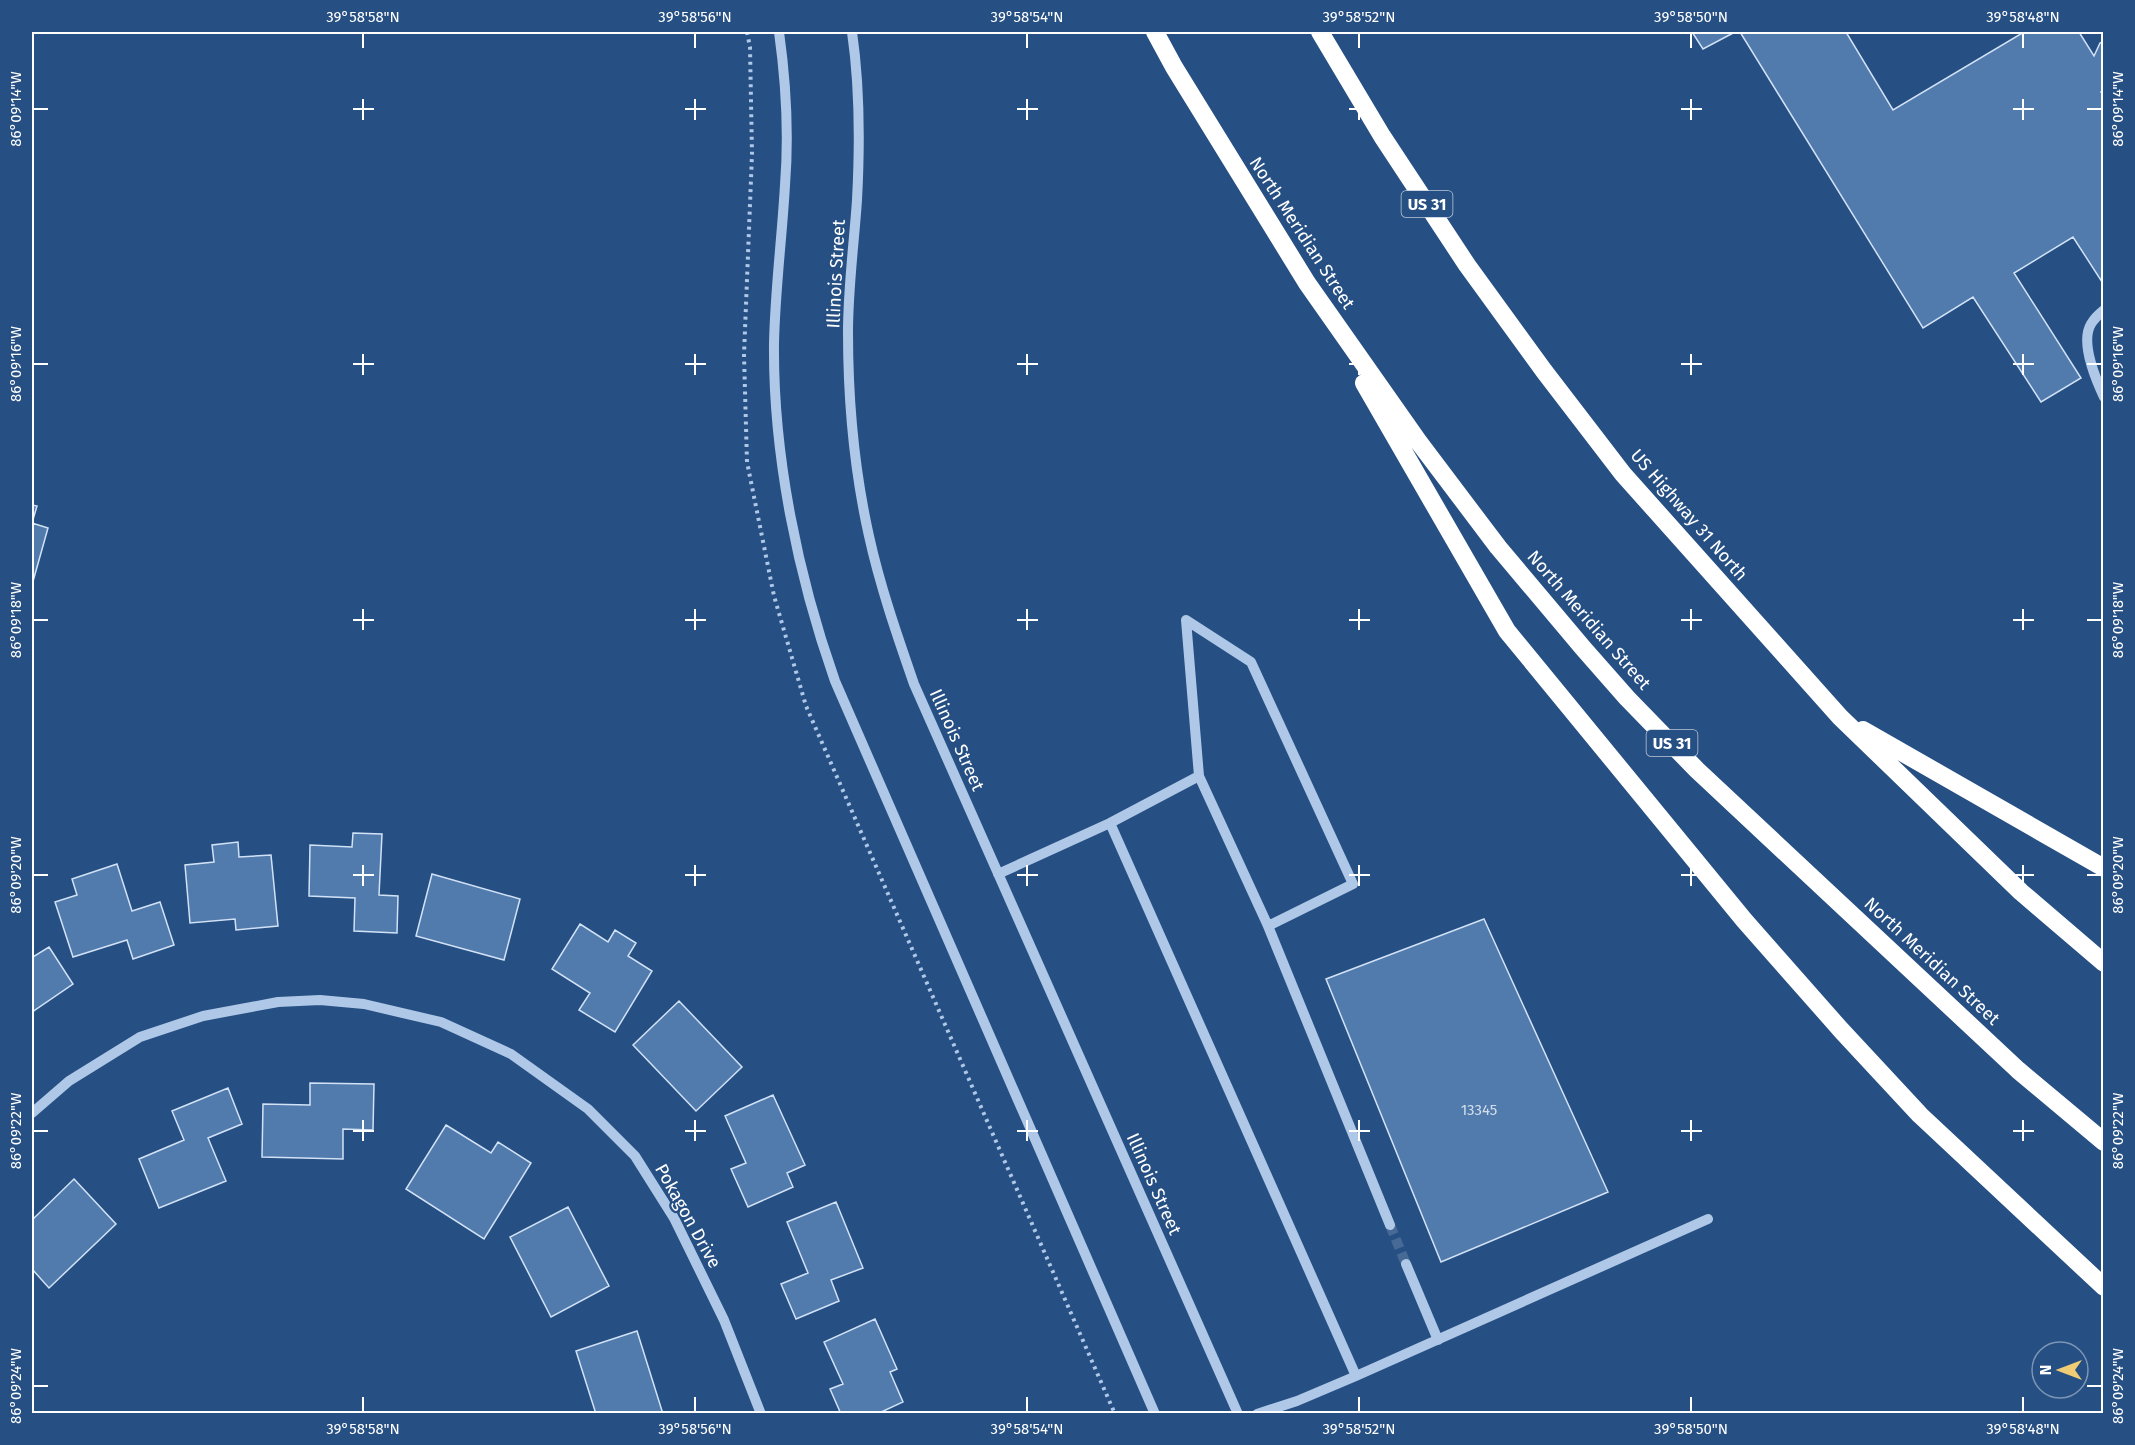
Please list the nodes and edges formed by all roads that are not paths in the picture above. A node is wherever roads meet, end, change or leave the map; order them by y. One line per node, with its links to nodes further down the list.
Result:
1 (779, 32): 24 (street)
2 (852, 32): 12 (street, Illinois Street)
3 (1155, 32): 5 (highway, North Meridian Street / US 31)
4 (1320, 32): 8 (highway, US Highway 31 North / US 31)
5 (1307, 283): 16 (highway, North Meridian Street / US 31); 20 (highway)
6 (2103, 310): 7 (street)
7 (2103, 397)
8 (1840, 717): 11 (highway); 14 (highway, US Highway 31 North / US 31)
9 (1198, 776): 10 (street); 13 (street); 13 (street)
10 (1110, 824): 12 (street); 22 (street)
11 (2103, 868)
12 (998, 874): 25 (street, Illinois Street)
13 (1268, 926): 18 (street)
14 (2103, 963)
15 (32, 1113): 23 (street, Pokagon Drive)
16 (2103, 1142)
17 (1708, 1219): 21 (street)
18 (1390, 1225)
19 (1406, 1264): 21 (street)
20 (2103, 1287)
21 (1438, 1340): 22 (street)
22 (1356, 1376): 26 (street)
23 (761, 1413)
24 (1155, 1413)
25 (1238, 1413)
26 (1257, 1413)

